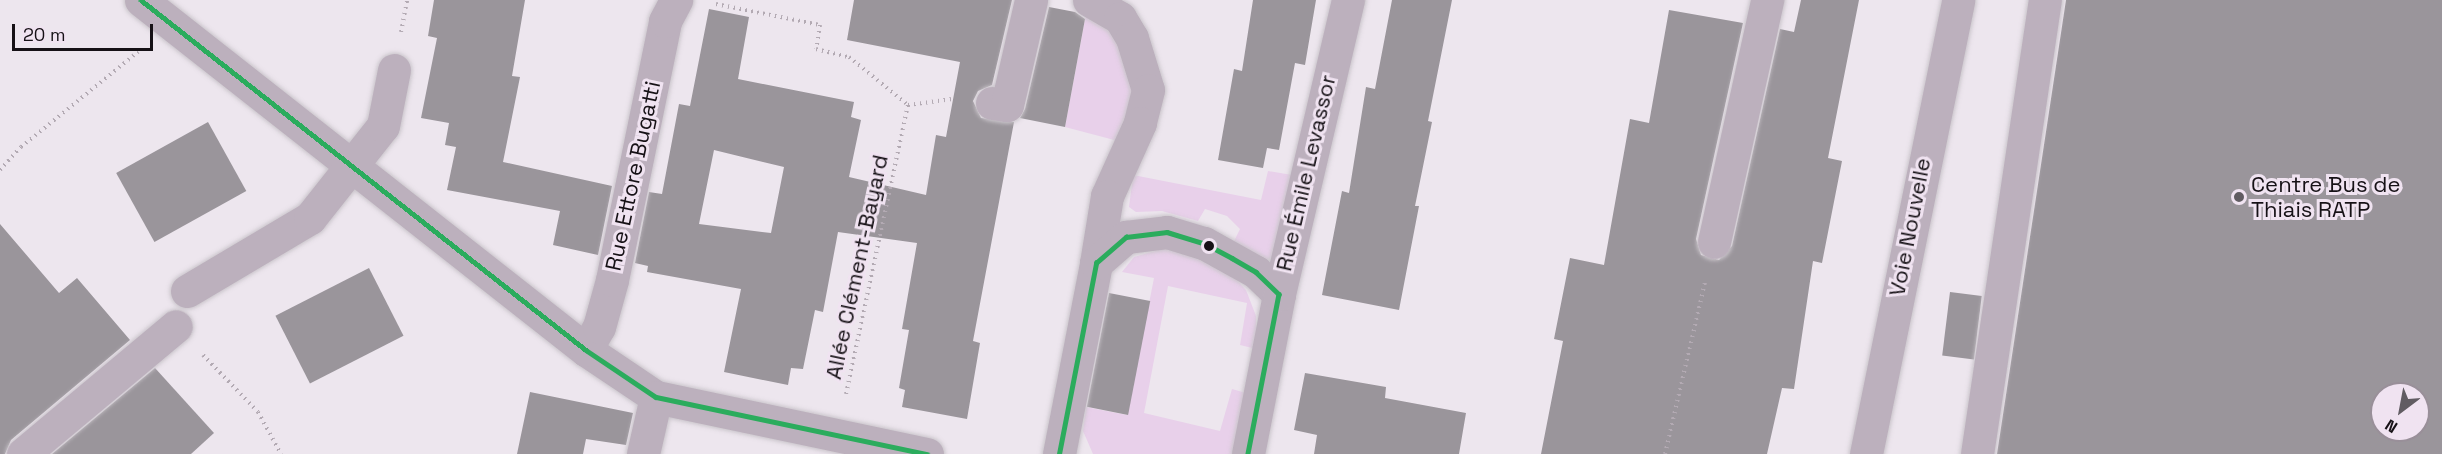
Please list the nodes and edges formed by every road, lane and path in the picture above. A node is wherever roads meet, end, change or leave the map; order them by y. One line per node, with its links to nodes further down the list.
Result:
1 (141, 0): 10 (street)
2 (676, 0): 23 (street, Rue Ettore Bugatti)
3 (1030, 0): 13 (street)
4 (1089, 0): 18 (street)
5 (1348, 0): 21 (street, Rue Émile Levassor)
6 (1767, 0): 17 (street)
7 (1958, 0): 33 (street, Voie Nouvelle)
8 (2044, 0): 34 (street)
9 (710, 2): 14 (path)
10 (168, 21): 15 (street); 16 (path)
11 (394, 70): 15 (street)
12 (959, 99): 14 (path)
13 (992, 103)
14 (908, 105): 25 (path, Allée Clément-Bayard)
15 (350, 167): 20 (street); 23 (street)
16 (0, 170)
17 (1714, 243)
18 (1096, 263): 21 (street); 30 (street)
19 (1707, 274): 32 (path)
20 (187, 291)
21 (1279, 294): 31 (street, Rue Émile Levassor)
22 (176, 326): 26 (street); 27 (path)
23 (586, 350): 24 (street)
24 (656, 397): 25 (street); 28 (street)
25 (839, 436): 29 (street)
26 (23, 454)
27 (281, 454)
28 (644, 454)
29 (927, 454)
30 (1059, 454)
31 (1248, 454)
32 (1665, 454)
33 (1866, 454)
34 (1977, 454)

